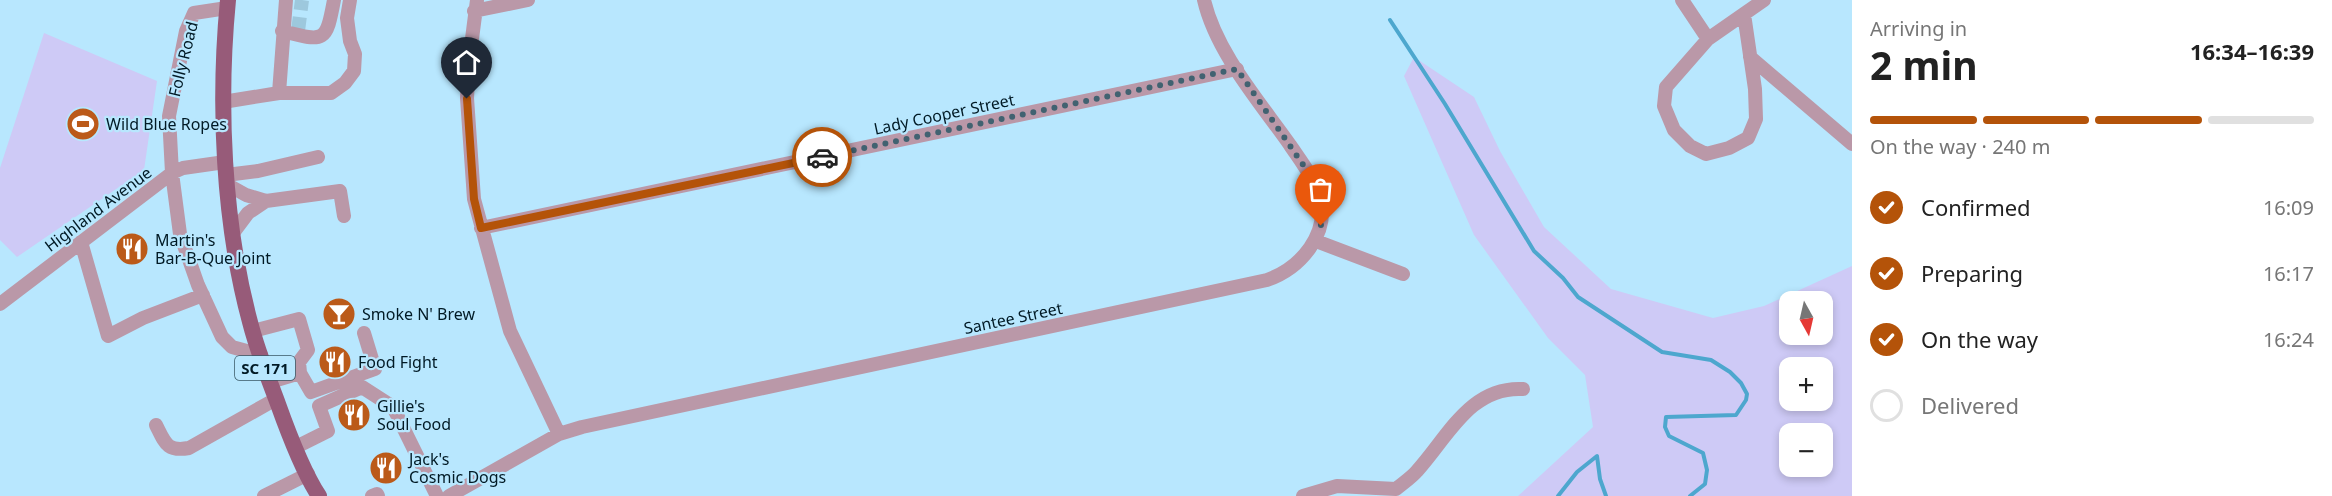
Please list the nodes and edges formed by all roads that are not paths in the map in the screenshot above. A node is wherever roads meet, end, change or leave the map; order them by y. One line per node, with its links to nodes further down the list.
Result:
1 (286, 0): 11 (street)
2 (334, 0): 11 (street)
3 (350, 0): 15 (street)
4 (528, 0): 9 (street)
5 (1204, 0): 14 (street)
6 (1682, 0): 12 (street)
7 (1764, 0): 10 (street)
8 (227, 4): 16 (main road, Folly Road / SC 171); 19 (street, Folly Road)
9 (476, 6): 23 (street)
10 (1744, 14): 12 (street); 13 (street)
11 (282, 32): 15 (street)
12 (1708, 39): 13 (street)
13 (1750, 57): 17 (street)
14 (1237, 69): 23 (street, Lady Cooper Street); 25 (street)
15 (279, 93): 16 (street)
16 (223, 102): 20 (main road, Folly Road / SC 171)
17 (1852, 144)
18 (318, 157): 20 (street, Highland Avenue)
19 (172, 173): 20 (street, Highland Avenue); 26 (street, Highland Avenue); 28 (street, Folly Road)
20 (226, 174): 21 (street); 24 (main road, Folly Road / SC 171)
21 (267, 201): 22 (street); 24 (street)
22 (344, 216)
23 (481, 228): 38 (street)
24 (233, 233): 30 (main road, Folly Road / SC 171)
25 (1316, 241): 27 (street); 38 (street, Santee Street)
26 (81, 242): 28 (street); 29 (street, Highland Avenue)
27 (1403, 274)
28 (203, 295): 32 (street, Folly Road)
29 (0, 304)
30 (253, 331): 32 (main road, Folly Road / SC 171); 33 (street)
31 (364, 333): 33 (street)
32 (261, 355): 34 (main road, Folly Road / SC 171)
33 (300, 373): 34 (street)
34 (270, 382): 36 (main road, Folly Road / SC 171)
35 (1523, 389): 47 (street)
36 (276, 399): 37 (street); 39 (main road, Folly Road / SC 171)
37 (156, 425)
38 (559, 434): 46 (street, Santee Street)
39 (296, 447): 40 (main road, Folly Road / SC 171); 45 (street)
40 (308, 474): 41 (street); 42 (main road, Folly Road / SC 171)
41 (264, 496)
42 (319, 496)
43 (372, 496): 44 (street)
44 (378, 496)
45 (437, 496)
46 (449, 496)
47 (1303, 496)

